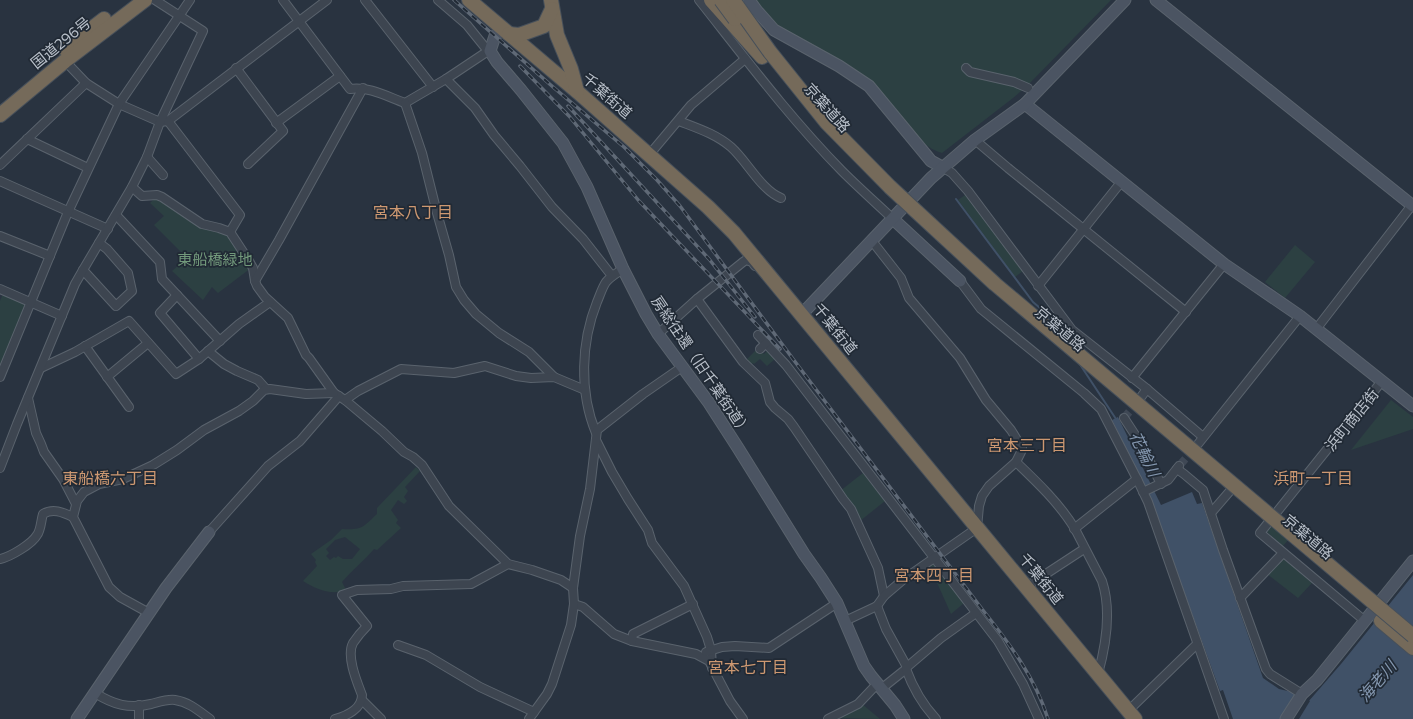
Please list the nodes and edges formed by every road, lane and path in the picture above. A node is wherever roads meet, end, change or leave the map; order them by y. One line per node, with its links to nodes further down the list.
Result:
1 (130, 0): 37 (highway, 国道296号)
2 (145, 0): 26 (highway, 国道296号)
3 (155, 0): 20 (street)
4 (190, 0): 20 (street)
5 (282, 0): 21 (street)
6 (327, 0): 21 (street)
7 (365, 0): 32 (street)
8 (438, 0): 23 (street)
9 (469, 0): 22 (highway, 千葉街道)
10 (699, 0): 25 (street)
11 (711, 0): 24 (highway)
12 (721, 0): 24 (highway, 京葉道路, bridge)
13 (733, 0): 143 (highway, 京葉道路, bridge)
14 (749, 0): 51 (street)
15 (1125, 0): 39 (street)
16 (1156, 0): 19 (street)
17 (1167, 0): 19 (street)
18 (552, 4): 22 (highway); 35 (highway)
19 (1172, 13): 57 (street)
20 (179, 16): 38 (street); 42 (street)
21 (299, 21): 27 (street); 29 (street)
22 (506, 31): 23 (street); 35 (highway, 千葉街道)
23 (489, 51): 30 (street); 69 (street, 房総往還（旧千葉街道）)
24 (762, 57): 147 (highway, 京葉道路)
25 (745, 59): 41 (street); 60 (street)
26 (65, 61): 31 (street); 40 (highway, 国道296号)
27 (236, 68): 42 (street); 43 (street)
28 (966, 68): 34 (street)
29 (340, 76): 33 (street); 43 (street)
30 (446, 79): 32 (street); 71 (street)
31 (86, 83): 38 (street); 44 (street)
32 (433, 87): 36 (street)
33 (363, 88): 36 (street); 72 (street)
34 (1028, 88)
35 (577, 91): 46 (highway, 千葉街道)
36 (405, 103): 97 (street)
37 (0, 104)
38 (119, 104): 42 (street); 50 (street)
39 (1025, 104): 45 (street); 54 (street)
40 (0, 115)
41 (679, 121): 46 (street); 56 (street)
42 (164, 122): 47 (street); 63 (street)
43 (276, 122): 48 (street)
44 (27, 139): 49 (street); 50 (street)
45 (975, 140): 51 (street); 62 (street)
46 (648, 155): 74 (highway, 千葉街道)
47 (147, 157): 52 (street); 55 (street)
48 (248, 164)
49 (0, 165)
50 (88, 168): 58 (street)
51 (942, 168): 60 (street); 75 (street)
52 (163, 175)
53 (0, 181): 58 (street)
54 (1122, 181): 62 (street); 68 (street)
55 (132, 187): 59 (street); 63 (street)
56 (781, 198)
57 (1412, 206): 85 (street)
58 (68, 212): 61 (street); 67 (street)
59 (116, 216): 61 (street); 77 (street)
60 (893, 219): 65 (street); 73 (street)
61 (108, 229): 66 (street)
62 (1084, 230): 75 (street); 81 (street)
63 (230, 232): 72 (street)
64 (0, 236): 67 (street)
65 (872, 241): 82 (street); 113 (street)
66 (99, 243): 70 (street); 70 (street)
67 (50, 256): 80 (street)
68 (1224, 264): 81 (street); 84 (street)
69 (623, 269): 71 (street); 86 (street, 房総往還（旧千葉街道）)
70 (82, 270): 83 (street)
71 (612, 276): 102 (street)
72 (255, 280): 79 (street)
73 (960, 281): 115 (street)
74 (774, 283): 78 (street); 82 (highway, 千葉街道)
75 (1038, 286): 98 (street)
76 (1, 291): 80 (street)
77 (177, 295): 88 (street); 92 (street)
78 (697, 299): 86 (street); 133 (street)
79 (270, 302): 88 (street); 103 (street)
80 (31, 303): 83 (street); 95 (street)
81 (1186, 312): 98 (street)
82 (802, 314): 122 (highway, 千葉街道)
83 (62, 316): 94 (street)
84 (1300, 316): 85 (street); 110 (street)
85 (1317, 328): 99 (street)
86 (658, 334): 93 (street, 房総往還（旧千葉街道）)
87 (758, 335): 127 (street)
88 (220, 340): 91 (street)
89 (148, 343): 90 (street); 92 (street); 96 (street)
90 (85, 346): 94 (street); 96 (street)
91 (208, 351): 92 (street); 100 (street)
92 (199, 359)
93 (682, 367): 109 (street); 135 (street, 房総往還（旧千葉街道）)
94 (41, 368): 105 (street)
95 (0, 377)
96 (107, 377): 107 (street)
97 (554, 377): 102 (street); 103 (street)
98 (1132, 378): 101 (street)
99 (1382, 381): 106 (street); 126 (street, 浜町商店街)
100 (266, 389): 103 (street); 119 (street)
101 (1147, 389): 104 (street); 110 (street)
102 (585, 390): 109 (street)
103 (339, 396): 124 (street); 130 (street)
104 (1141, 397)
105 (28, 398): 112 (street); 119 (street)
106 (1413, 406)
107 (129, 407)
108 (1124, 418): 117 (street)
109 (596, 436): 132 (street); 137 (street)
110 (1203, 437): 111 (street)
111 (1198, 444)
112 (2, 456): 114 (street)
113 (1016, 462): 122 (street); 123 (street)
114 (0, 468)
115 (1138, 479): 118 (street); 123 (street)
116 (1238, 481): 120 (street)
117 (1159, 485): 118 (street); 120 (street)
118 (1145, 492): 145 (street)
119 (76, 504): 121 (street)
120 (1211, 514): 134 (street)
121 (73, 517): 128 (street); 139 (street)
122 (977, 528): 127 (street); 131 (highway, 千葉街道)
123 (1074, 529): 125 (street)
124 (209, 532): 139 (street)
125 (1084, 549): 131 (street); 152 (street)
126 (1283, 553): 134 (street); 142 (street)
127 (934, 558): 133 (street); 140 (street)
128 (0, 559)
129 (1413, 561): 142 (street)
130 (508, 564): 132 (street); 156 (street)
131 (1026, 586): 152 (highway, 千葉街道)
132 (573, 588): 136 (street)
133 (884, 596): 138 (street)
134 (1240, 598): 155 (street)
135 (837, 603): 141 (street, 房総往還（旧千葉街道）); 148 (street)
136 (574, 604): 144 (street); 158 (street)
137 (693, 604): 144 (street); 148 (street)
138 (877, 606): 141 (street); 151 (street)
139 (149, 613): 154 (street)
140 (976, 613): 151 (street); 170 (street)
141 (845, 621): 153 (street, 房総往還（旧千葉街道）)
142 (1365, 621): 155 (street)
143 (1413, 636)
144 (632, 641): 149 (street)
145 (1197, 644): 159 (street); 171 (street)
146 (398, 646): 158 (street)
147 (1413, 648)
148 (711, 650): 149 (street); 150 (street)
149 (696, 654): 150 (street)
150 (712, 668): 166 (street)
151 (907, 668): 153 (street); 169 (street)
152 (1098, 674): 159 (highway, 千葉街道)
153 (879, 686): 167 (street); 168 (street, 房総往還（旧千葉街道）)
154 (95, 694): 157 (street); 160 (street)
155 (1303, 696): 172 (street); 173 (street)
156 (362, 700): 163 (street); 164 (street)
157 (139, 705): 161 (street); 162 (street)
158 (534, 712): 165 (street)
159 (1128, 716)
160 (77, 719)
161 (139, 719)
162 (210, 719)
163 (335, 719)
164 (381, 719)
165 (529, 719)
166 (743, 719)
167 (828, 719)
168 (904, 719)
169 (936, 719)
170 (1039, 719)
171 (1224, 719)
172 (1286, 719)
173 (1293, 719)

